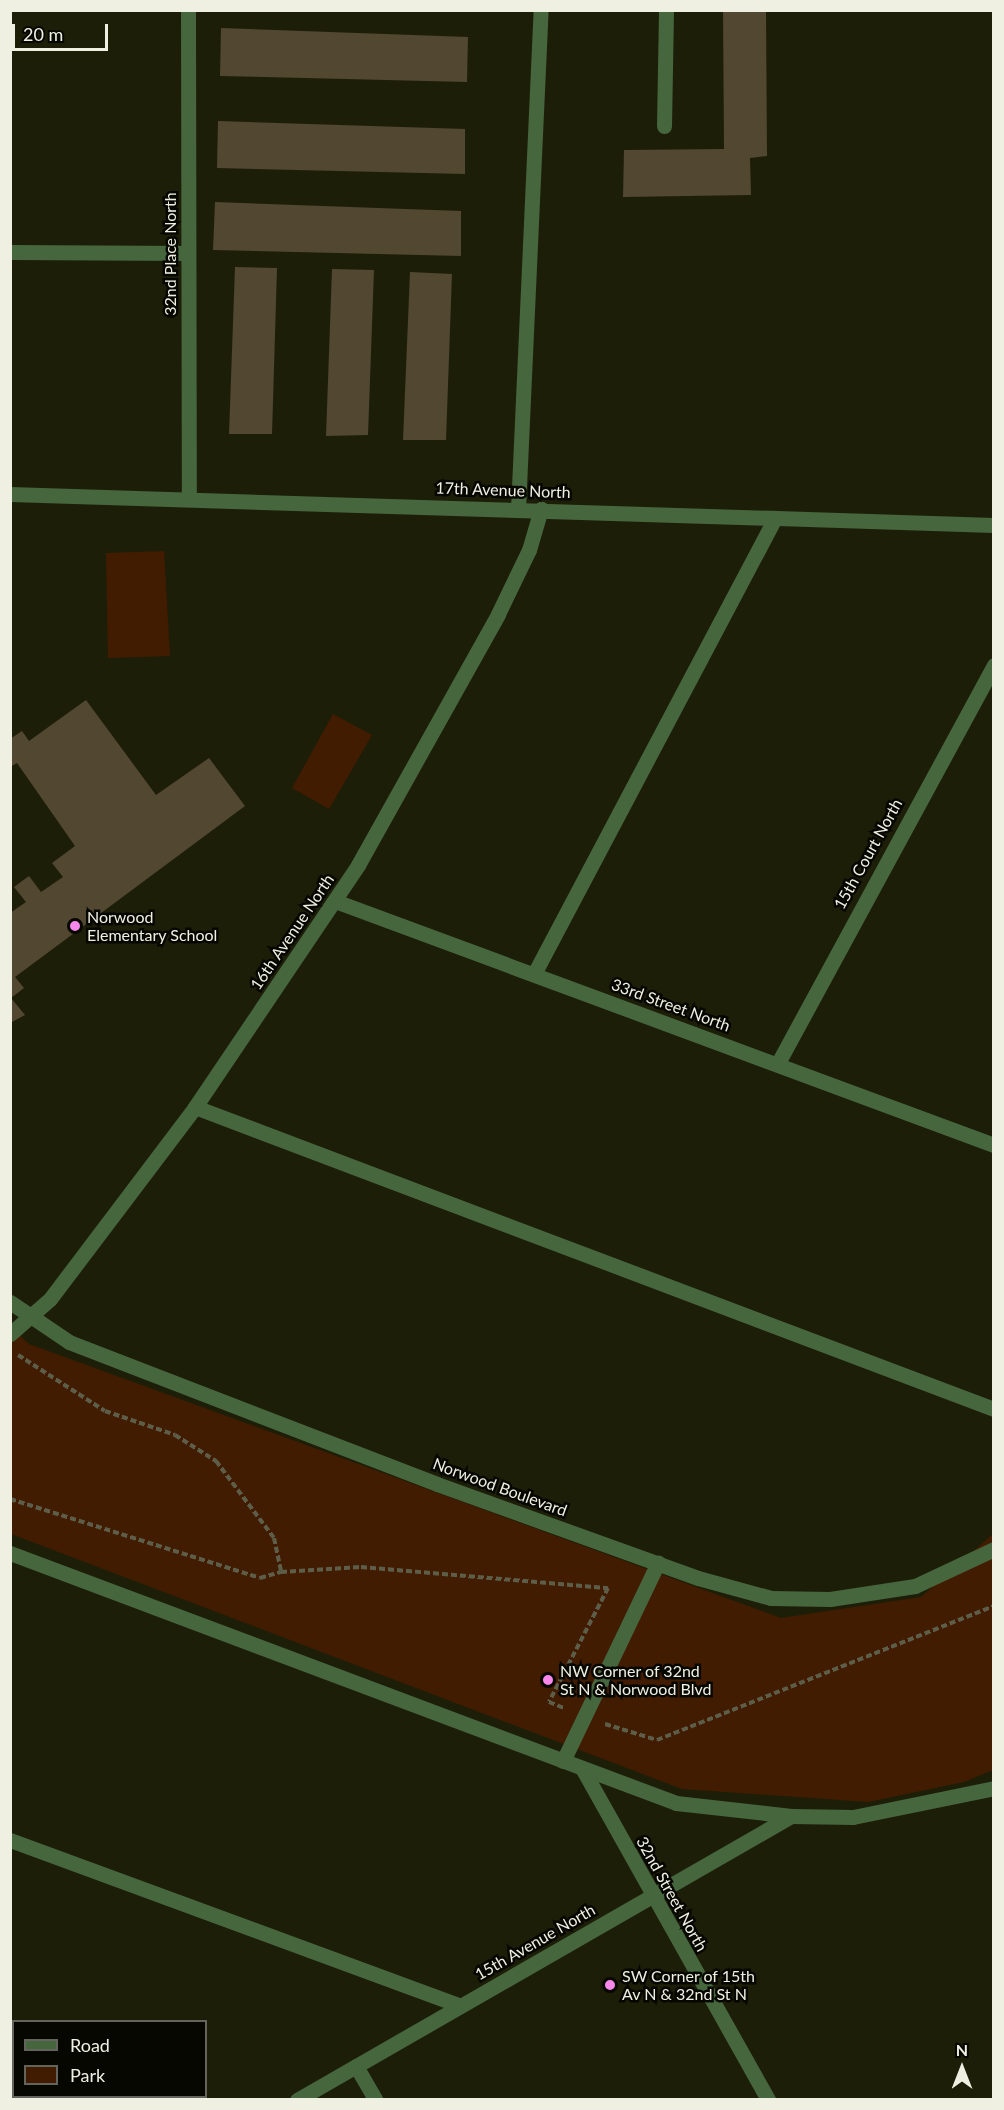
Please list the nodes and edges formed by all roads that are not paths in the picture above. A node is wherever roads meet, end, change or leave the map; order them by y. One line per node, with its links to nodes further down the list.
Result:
1 (188, 10): 6 (street, 32nd Place North)
2 (541, 10): 9 (street)
3 (666, 10): 4 (street)
4 (664, 126)
5 (10, 252): 6 (street)
6 (188, 253): 8 (street, 32nd Place North)
7 (10, 494): 8 (street, 17th Avenue North)
8 (189, 498): 9 (street, 17th Avenue North)
9 (518, 509): 10 (street, 17th Avenue North)
10 (541, 509): 11 (street, 17th Avenue North); 14 (street, 16th Avenue North)
11 (776, 518): 12 (street, 17th Avenue North); 15 (street)
12 (993, 525)
13 (993, 665): 16 (street, 15th Court North)
14 (335, 901): 15 (street, 33rd Street North); 17 (street, 16th Avenue North)
15 (534, 974): 16 (street, 33rd Street North)
16 (778, 1063): 18 (street, 33rd Street North)
17 (195, 1107): 20 (street, 16th Avenue North); 22 (street)
18 (993, 1145)
19 (10, 1302): 20 (street, Norwood Boulevard)
20 (30, 1314): 21 (street, 16th Avenue North); 25 (street, Norwood Boulevard)
21 (10, 1334)
22 (993, 1408)
23 (993, 1549): 25 (street, Norwood Boulevard)
24 (10, 1553): 26 (street)
25 (658, 1563): 26 (street)
26 (563, 1761): 27 (street)
27 (582, 1768): 29 (street); 31 (street, 32nd Street North)
28 (993, 1788): 29 (street)
29 (790, 1816): 31 (street, 15th Avenue North)
30 (10, 1840): 32 (street)
31 (651, 1896): 32 (street, 15th Avenue North); 36 (street, 32nd Street North)
32 (460, 2006): 33 (street, 15th Avenue North)
33 (356, 2066): 34 (street, 15th Avenue North); 35 (street)
34 (297, 2100)
35 (376, 2100)
36 (768, 2100)

